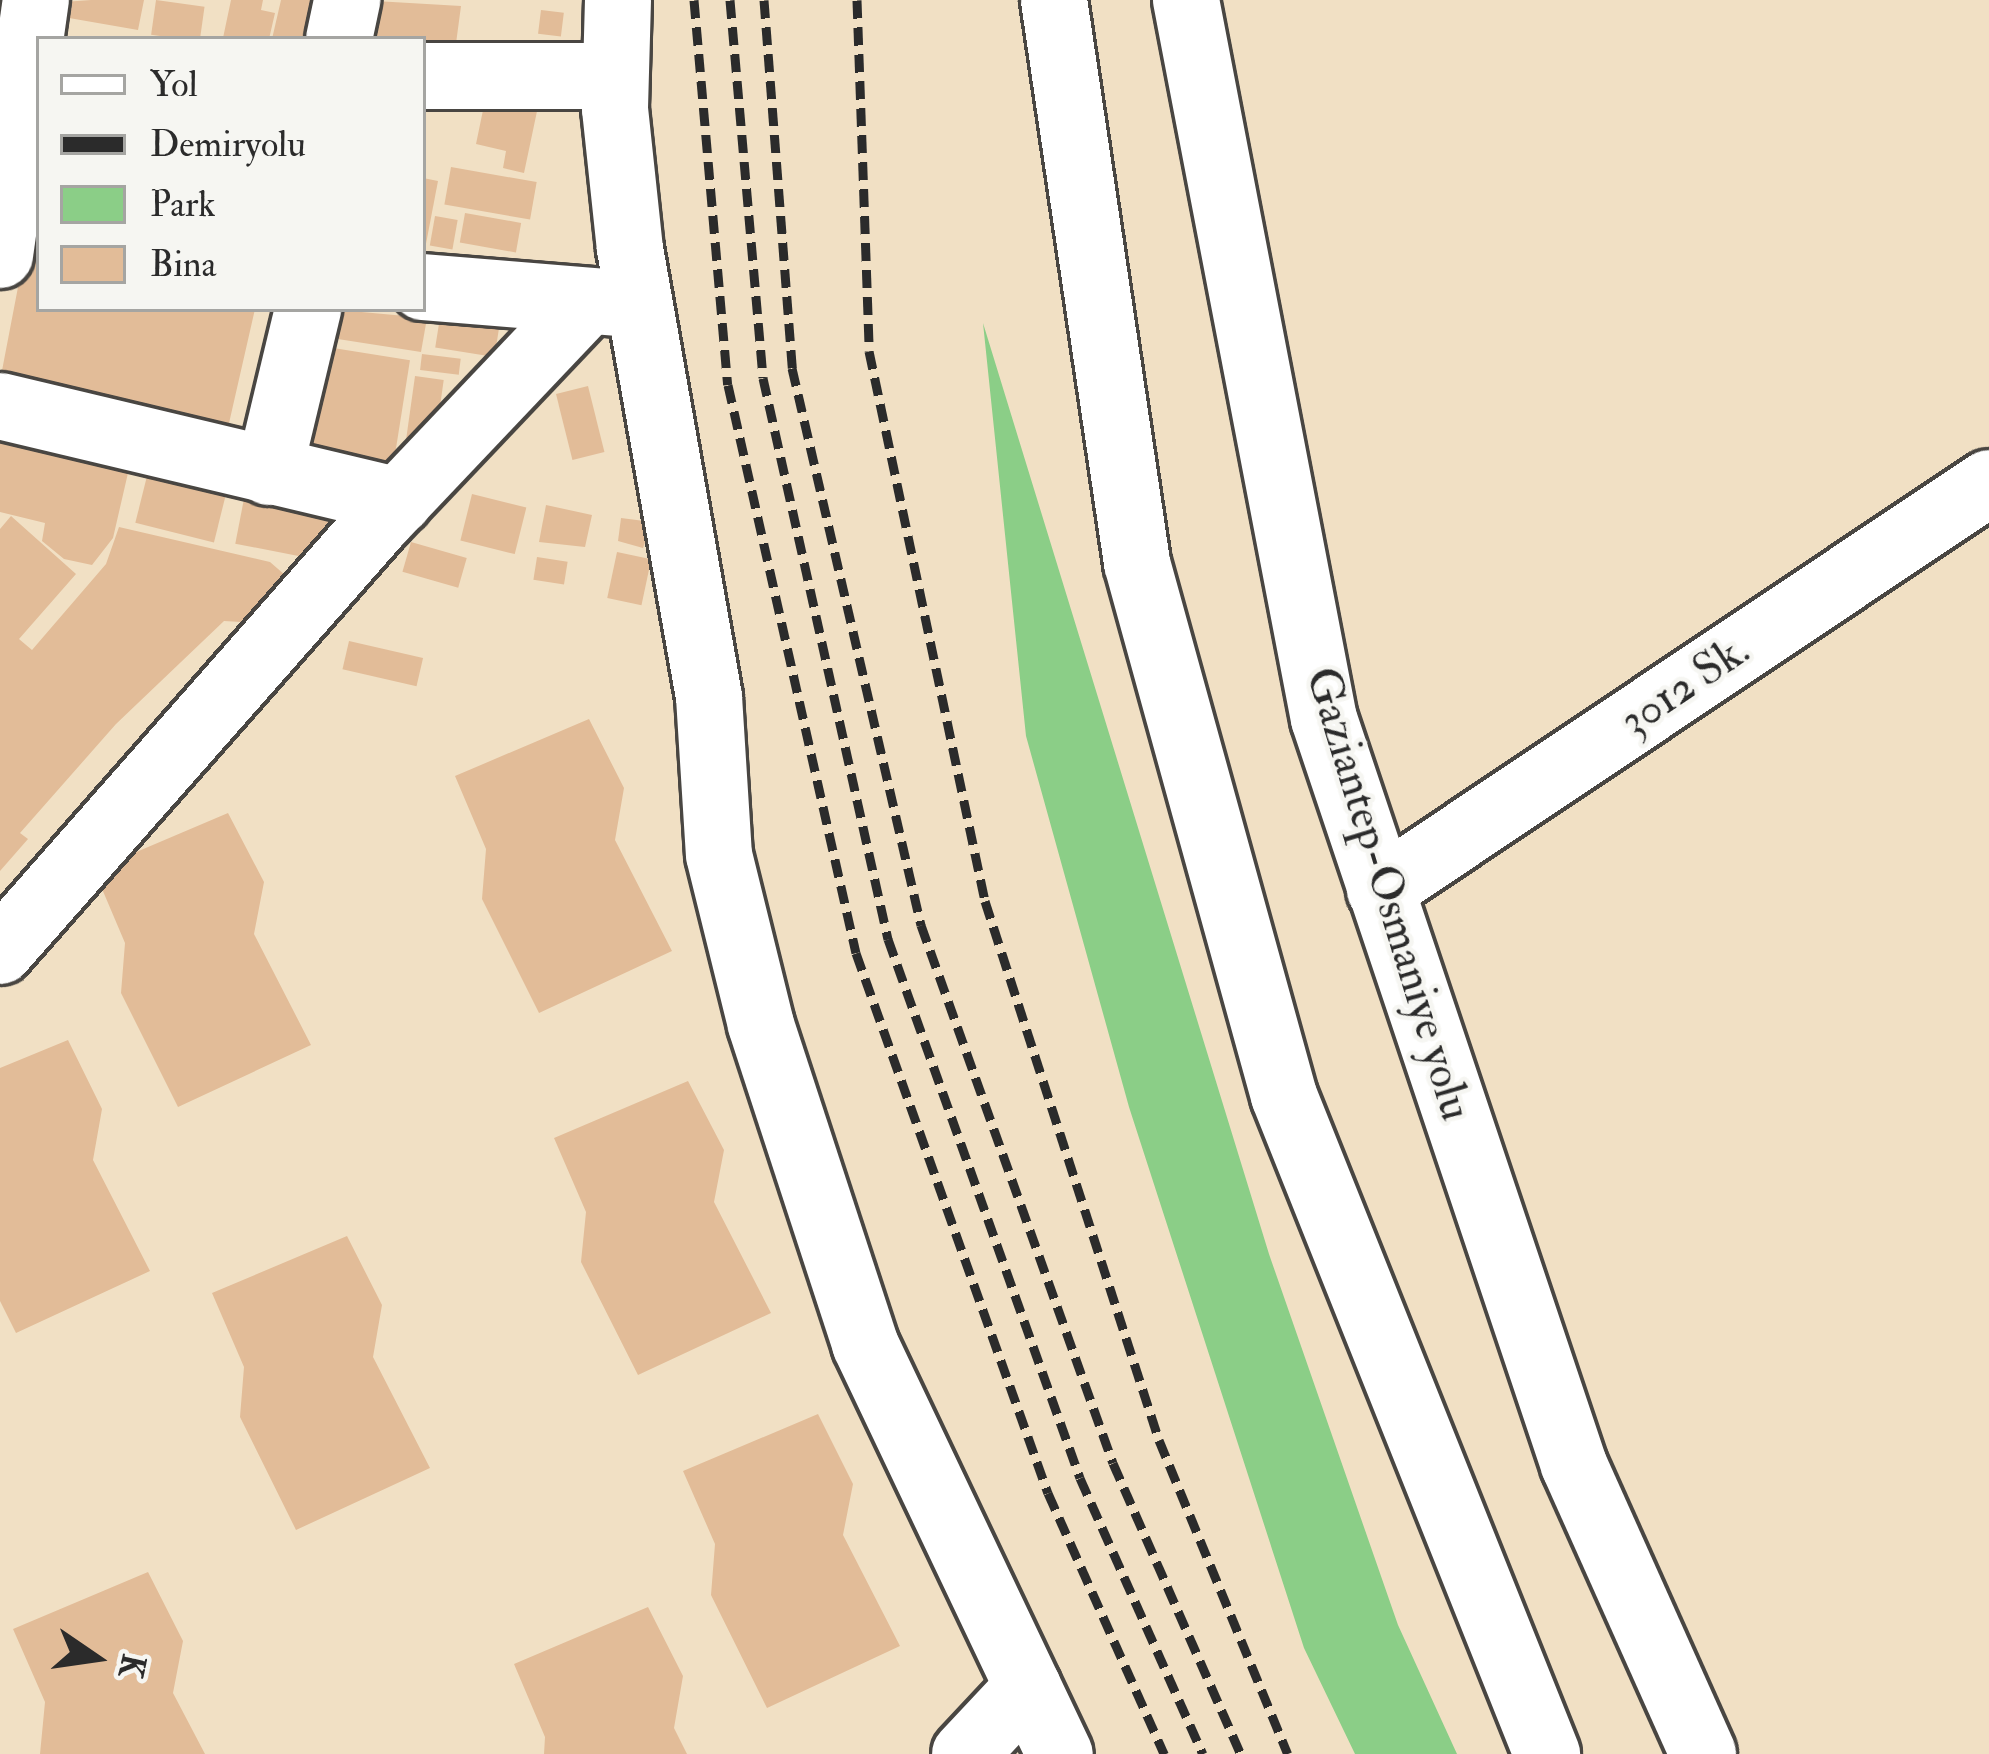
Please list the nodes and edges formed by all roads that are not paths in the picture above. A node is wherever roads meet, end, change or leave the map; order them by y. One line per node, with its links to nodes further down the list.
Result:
1 (347, 0): 6 (main road)
2 (618, 0): 8 (main road)
3 (1054, 0): 23 (main road)
4 (1186, 0): 18 (main road, Gaziantep-Osmaniye yolu)
5 (35, 29): 9 (main road)
6 (340, 36)
7 (426, 76): 8 (main road)
8 (615, 76): 12 (main road)
9 (18, 156): 10 (main road)
10 (0, 255)
11 (426, 287): 12 (main road)
12 (613, 303): 17 (main road); 20 (main road)
13 (307, 312): 15 (main road)
14 (0, 406): 15 (main road)
15 (268, 472): 17 (main road)
16 (1989, 483): 18 (main road, 3012 Sk.)
17 (399, 501): 19 (main road)
18 (1380, 890): 24 (main road, Gaziantep-Osmaniye yolu)
19 (0, 951)
20 (1028, 1687): 21 (main road); 22 (main road)
21 (965, 1754)
22 (1060, 1754)
23 (1547, 1754)
24 (1703, 1754)

